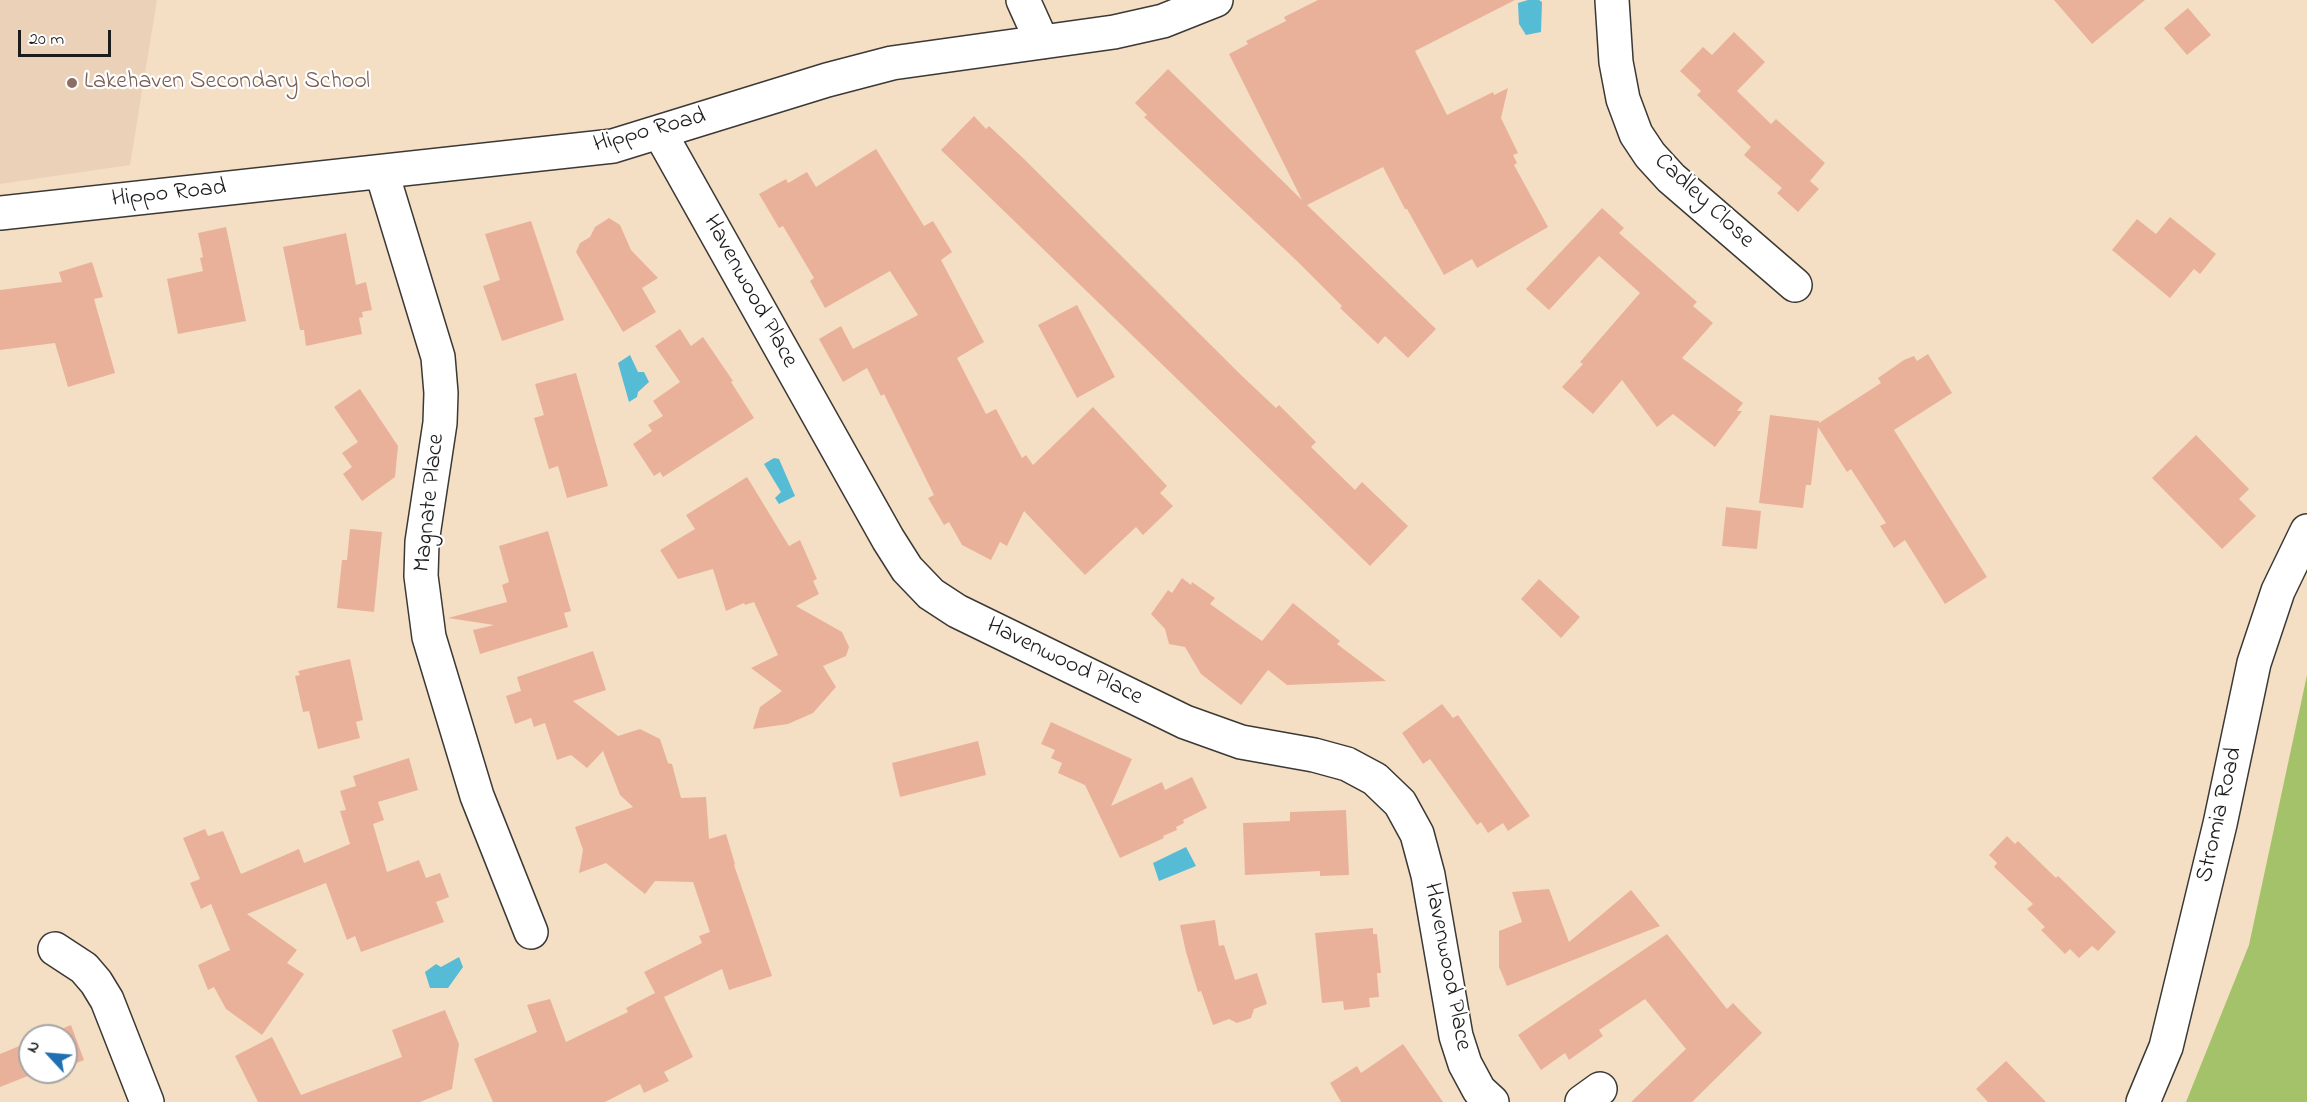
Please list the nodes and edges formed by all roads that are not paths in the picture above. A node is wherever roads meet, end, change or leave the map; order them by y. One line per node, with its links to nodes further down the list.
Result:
1 (1023, 0): 4 (street)
2 (1216, 0): 4 (street, Hippo Road)
3 (1612, 0): 8 (street, Cadley Close)
4 (1042, 42): 5 (street, Hippo Road)
5 (660, 133): 6 (street, Hippo Road); 13 (street, Havenwood Place)
6 (382, 173): 7 (street, Hippo Road); 10 (street, Magnate Place)
7 (0, 213)
8 (1795, 285)
9 (2307, 531): 14 (street, Stromia Road)
10 (531, 932)
11 (55, 949): 12 (street)
12 (147, 1102)
13 (1492, 1102)
14 (2143, 1102)

